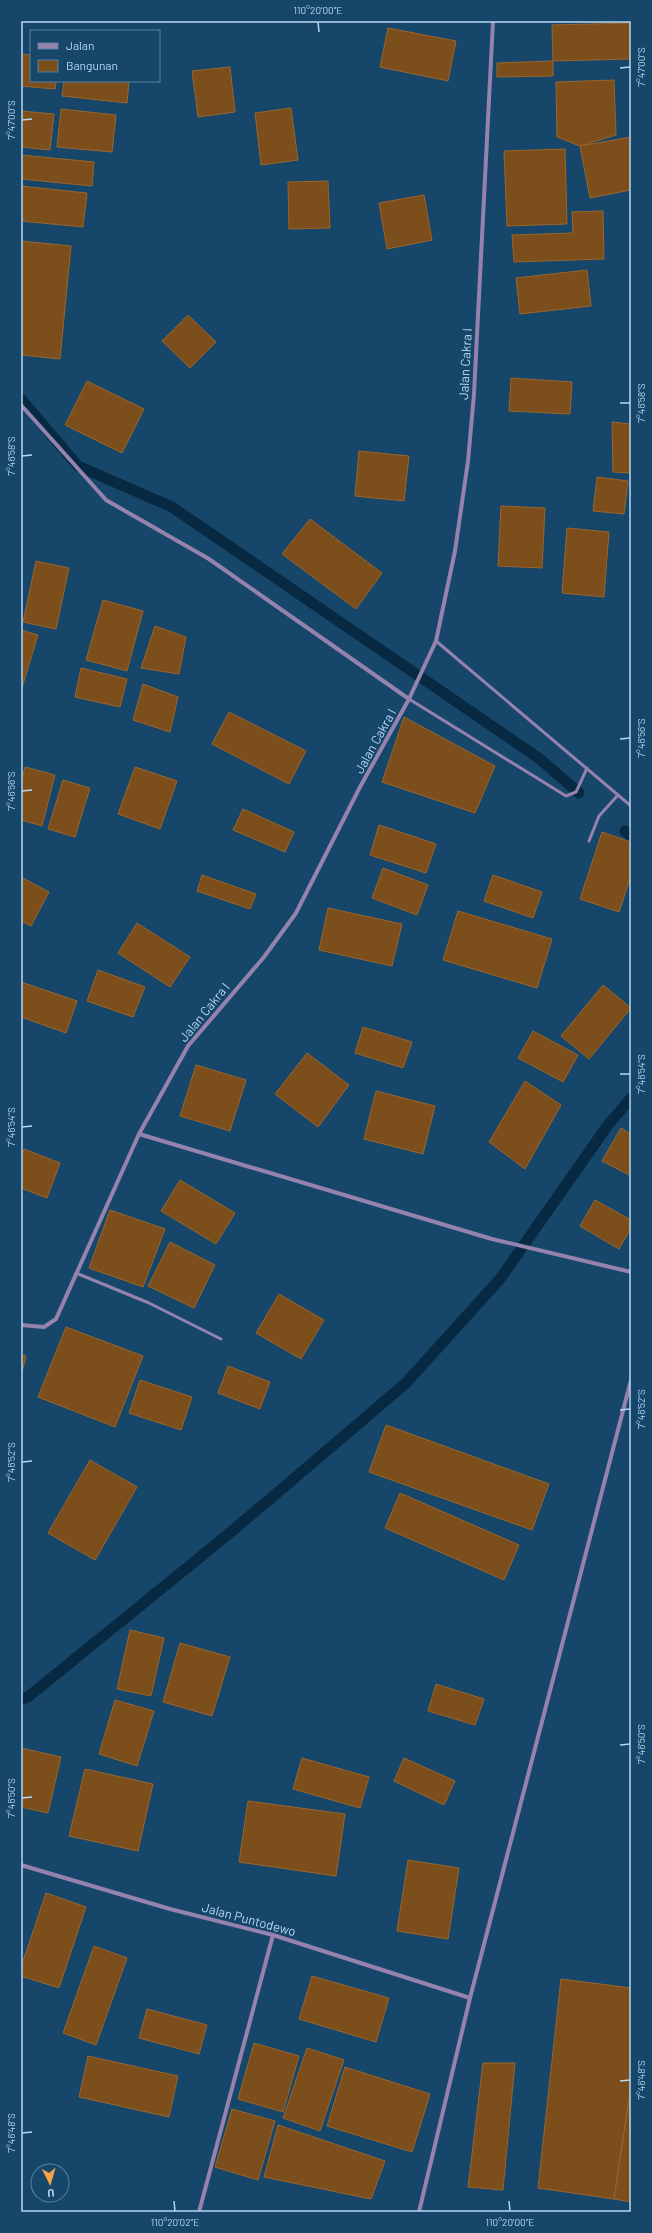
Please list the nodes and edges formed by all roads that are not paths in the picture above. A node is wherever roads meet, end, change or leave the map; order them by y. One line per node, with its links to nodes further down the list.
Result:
1 (493, 21): 3 (street, Jalan Cakra I)
2 (21, 405): 4 (street, Jalan Cakra I)
3 (436, 641): 4 (street, Jalan Cakra I); 5 (lane)
4 (409, 699): 5 (lane); 9 (street, Jalan Cakra I)
5 (587, 768): 6 (lane)
6 (618, 795): 7 (lane); 8 (lane)
7 (631, 806)
8 (589, 841)
9 (139, 1134): 10 (street); 11 (street, Jalan Cakra I)
10 (631, 1272)
11 (76, 1273): 12 (street, Jalan Cakra I); 13 (lane)
12 (21, 1325)
13 (221, 1339)
14 (631, 1380): 17 (street)
15 (21, 1865): 16 (street, Jalan Puntodewo)
16 (273, 1935): 17 (street, Jalan Puntodewo); 18 (street)
17 (470, 1998): 19 (street)
18 (199, 2212)
19 (419, 2212)

